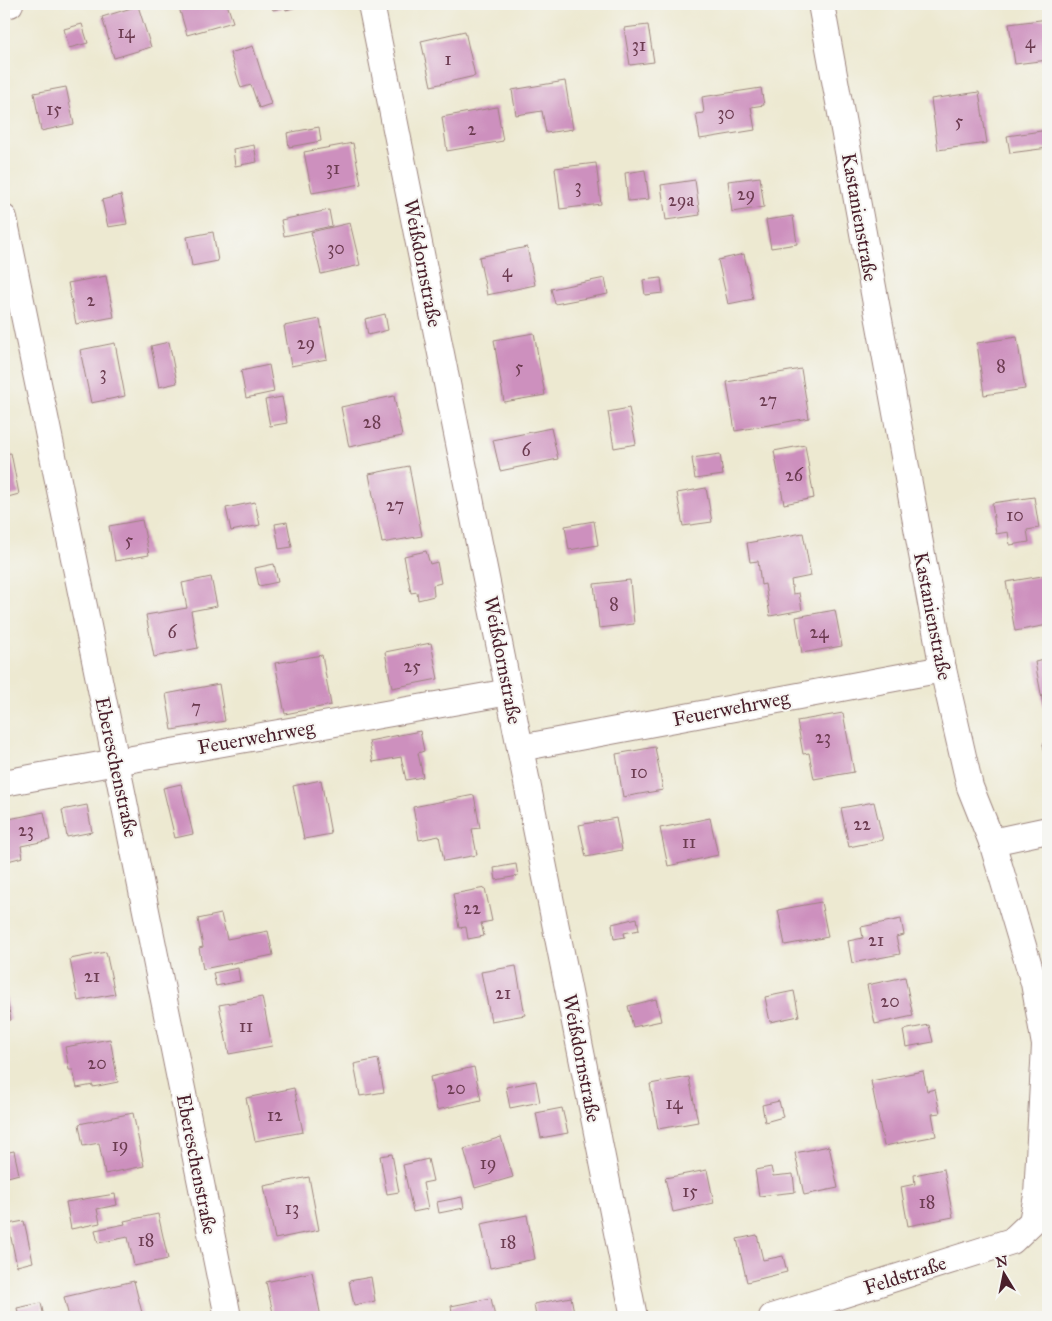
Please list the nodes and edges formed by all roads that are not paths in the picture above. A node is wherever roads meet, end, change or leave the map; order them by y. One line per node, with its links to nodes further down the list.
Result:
1 (10, 4): 4 (street)
2 (371, 4): 7 (street, Weißdornstraße)
3 (821, 4): 6 (street, Kastanienstraße)
4 (4, 6)
5 (4, 218): 9 (street, Ebereschenstraße)
6 (942, 669): 8 (street, Feuerwehrweg); 12 (street, Kastanienstraße)
7 (509, 692): 8 (street, Weißdornstraße); 9 (street, Feuerwehrweg)
8 (520, 748): 15 (street, Weißdornstraße)
9 (116, 762): 10 (street, Feuerwehrweg); 14 (street, Ebereschenstraße)
10 (4, 784)
11 (1048, 830): 12 (street)
12 (992, 842): 13 (street, Kastanienstraße)
13 (1032, 1222): 16 (street, Feldstraße)
14 (228, 1317)
15 (634, 1317)
16 (772, 1317)

